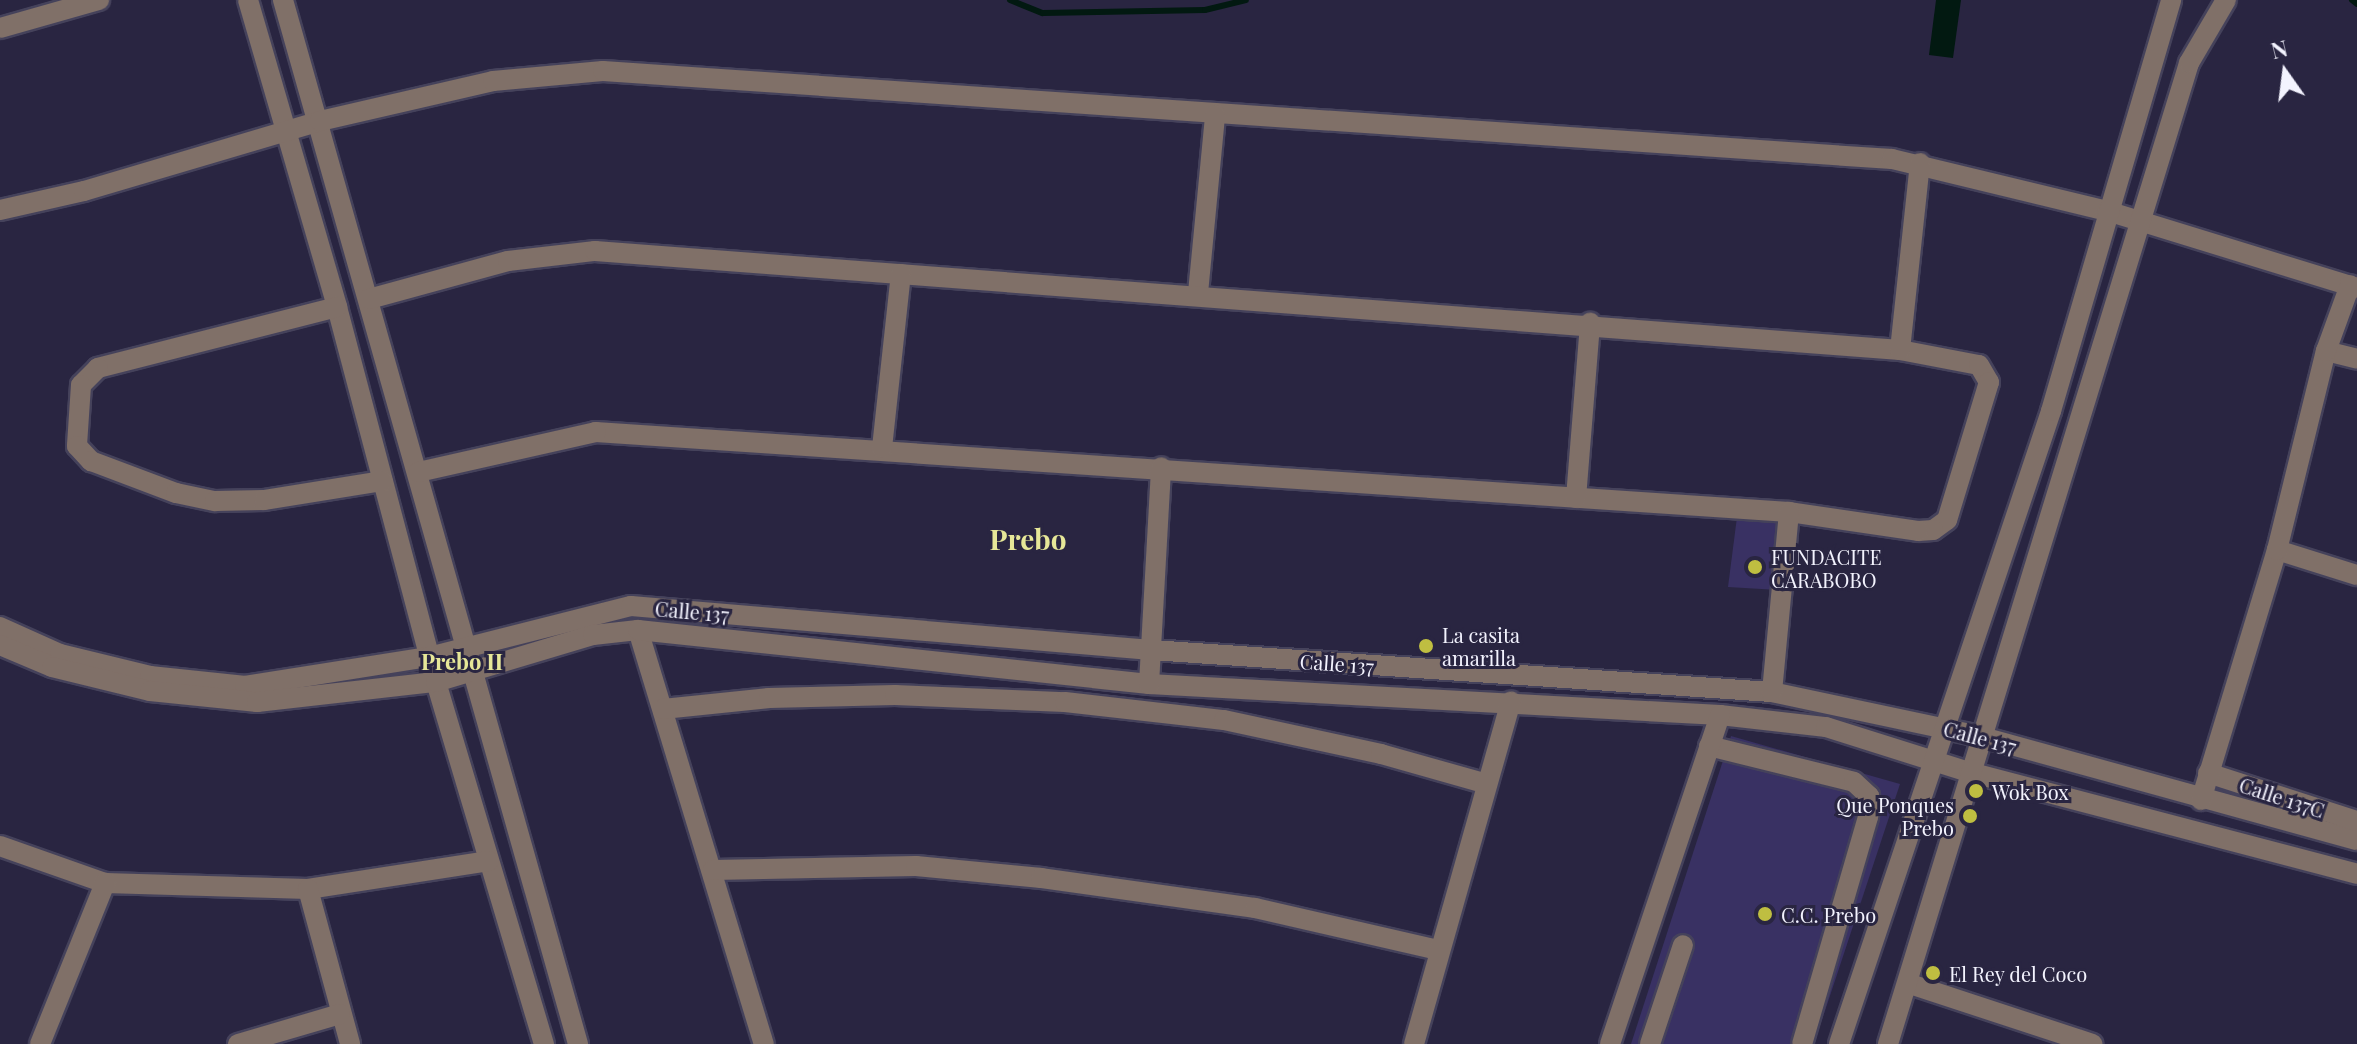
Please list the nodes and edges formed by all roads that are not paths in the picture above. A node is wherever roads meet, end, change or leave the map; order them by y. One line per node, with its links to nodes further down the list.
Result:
1 (99, 0): 6 (street)
2 (248, 0): 9 (street)
3 (283, 0): 8 (street)
4 (2171, 0): 12 (street)
5 (2226, 0): 13 (street)
6 (0, 28)
7 (1215, 115): 8 (street); 10 (street); 16 (street)
8 (320, 121): 9 (street); 17 (street)
9 (288, 130): 11 (street); 18 (street)
10 (1920, 163): 12 (street); 20 (street)
11 (0, 210)
12 (2107, 211): 13 (street); 44 (street)
13 (2139, 221): 15 (street); 45 (street)
14 (901, 274): 16 (street); 17 (street); 23 (street)
15 (2354, 287): 21 (street)
16 (1198, 293): 19 (street)
17 (369, 299): 25 (street)
18 (337, 307): 26 (street); 26 (street)
19 (1590, 323): 20 (street); 27 (street)
20 (1900, 350): 28 (street)
21 (2326, 351): 22 (street); 29 (street)
22 (2357, 359)
23 (882, 448): 24 (street); 25 (street)
24 (1161, 467): 27 (street); 35 (street)
25 (418, 472): 34 (street)
26 (382, 481): 36 (street)
27 (1576, 498): 28 (street)
28 (1789, 512): 40 (street)
29 (2277, 550): 30 (street); 49 (street)
30 (2357, 575)
31 (0, 627): 36 (street, Calle 137)
32 (638, 630): 37 (street); 39 (street); 42 (street)
33 (0, 645): 38 (street)
34 (467, 647): 35 (street, Calle 137); 36 (street, Calle 137); 37 (street)
35 (1151, 650): 39 (street); 40 (street, Calle 137)
36 (429, 657): 38 (street)
37 (474, 675): 38 (street); 68 (street)
38 (436, 682): 55 (street)
39 (1149, 684): 41 (street)
40 (1772, 692): 44 (street, Calle 137)
41 (1511, 701): 43 (street); 50 (street)
42 (663, 709): 50 (street); 56 (street)
43 (1720, 715): 46 (street); 47 (street)
44 (1942, 727): 45 (street, Calle 137); 47 (street)
45 (1979, 736): 48 (street); 51 (street, Calle 137)
46 (1709, 746): 71 (street); 73 (street)
47 (1934, 762): 48 (street); 74 (street)
48 (1969, 772): 57 (street); 62 (street)
49 (2208, 773): 51 (street); 52 (street, Calle 137C)
50 (1487, 784): 61 (street)
51 (2201, 800): 53 (street, Calle 137)
52 (2357, 821)
53 (2357, 840)
54 (0, 846): 58 (street)
55 (489, 861): 59 (street); 67 (street)
56 (713, 870): 61 (street); 69 (street)
57 (2357, 874)
58 (105, 883): 59 (street); 64 (street)
59 (308, 889): 63 (street)
60 (1683, 945): 72 (street)
61 (1439, 950): 70 (street)
62 (1910, 984): 75 (street); 76 (street)
63 (340, 1014): 65 (street); 66 (street)
64 (40, 1044)
65 (238, 1044)
66 (350, 1044)
67 (544, 1044)
68 (578, 1044)
69 (764, 1044)
70 (1414, 1044)
71 (1610, 1044)
72 (1650, 1044)
73 (1802, 1044)
74 (1839, 1044)
75 (1888, 1044)
76 (2092, 1044)

